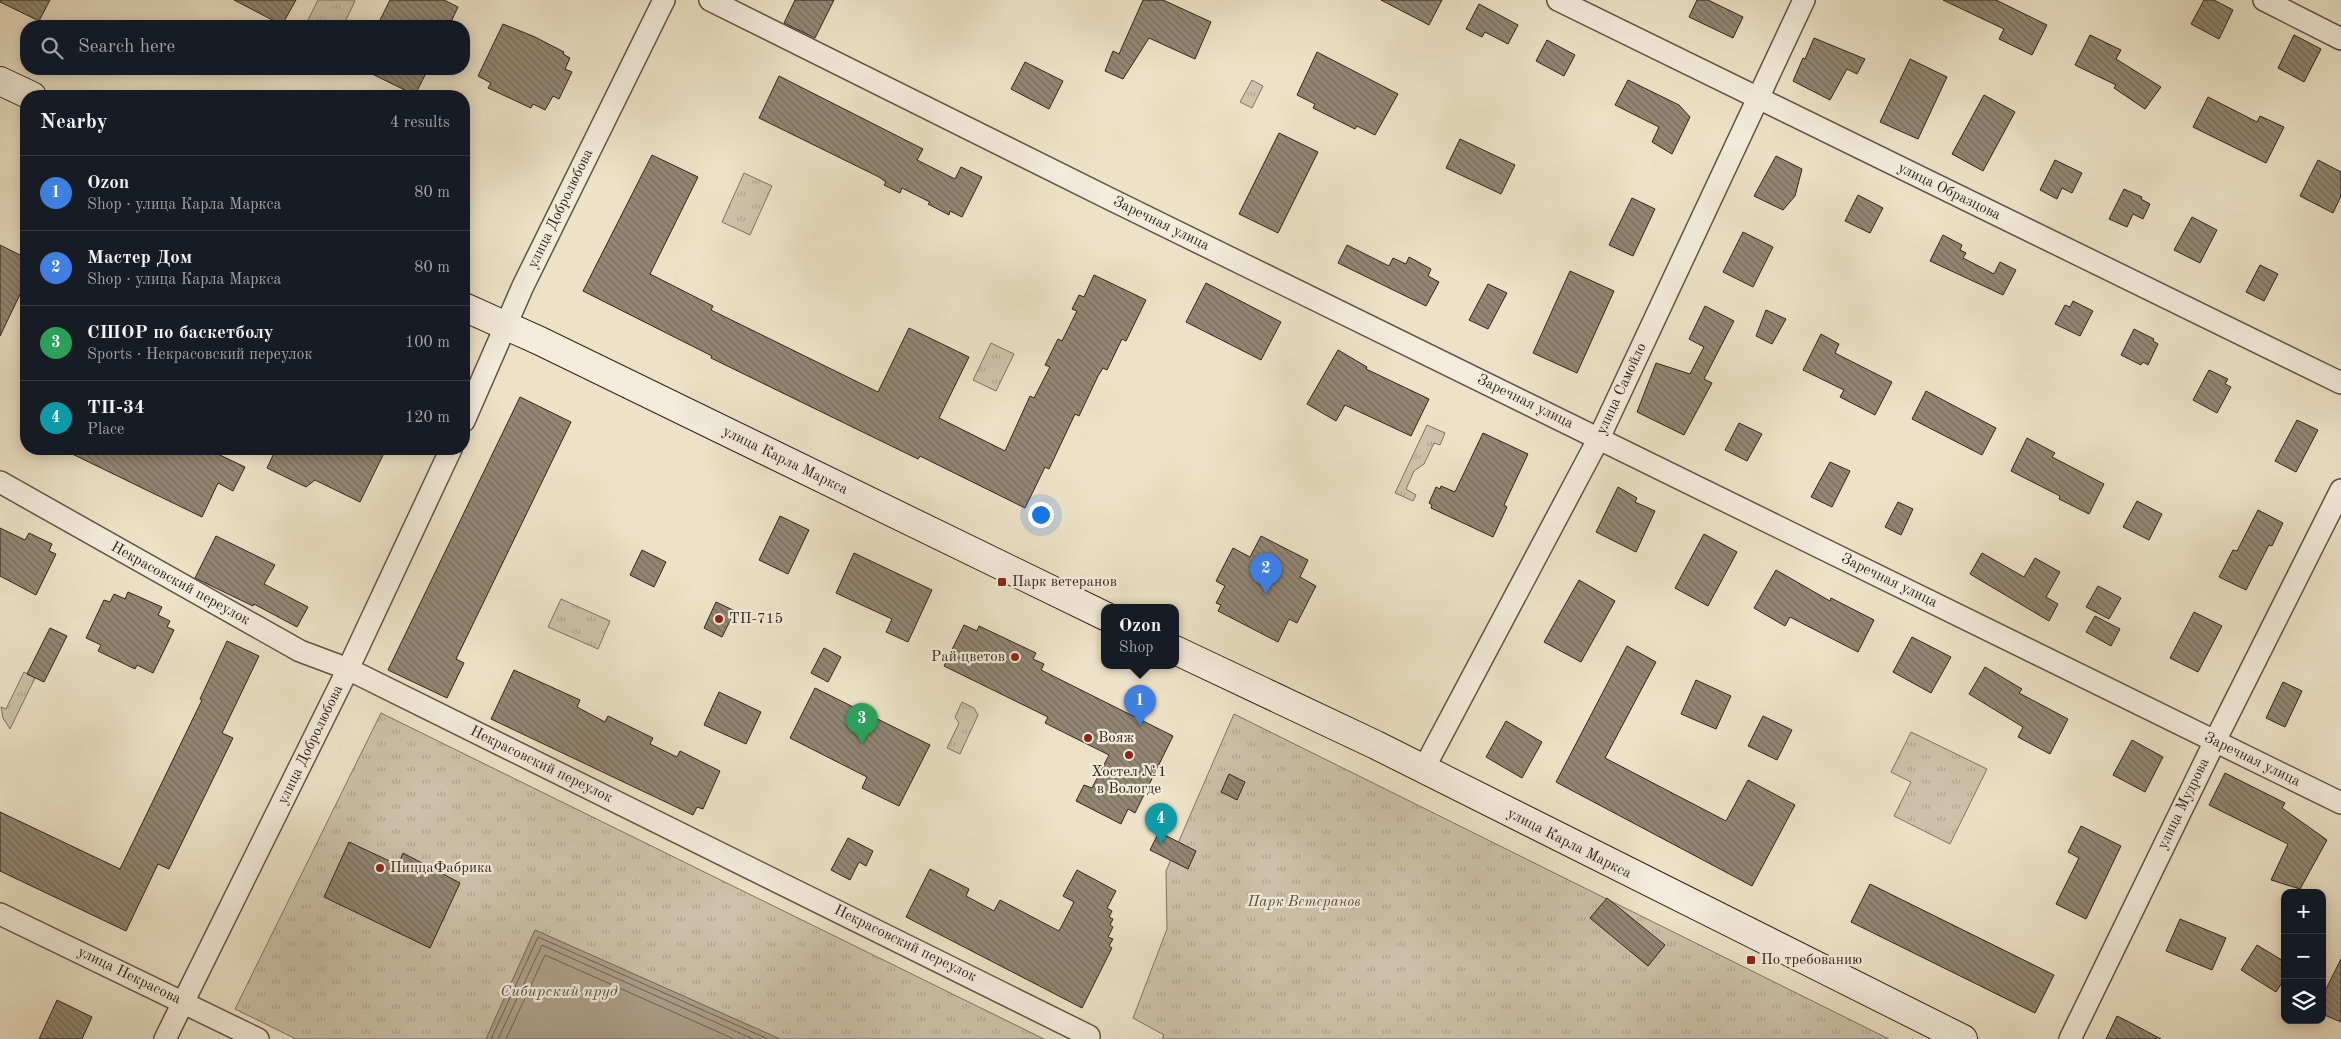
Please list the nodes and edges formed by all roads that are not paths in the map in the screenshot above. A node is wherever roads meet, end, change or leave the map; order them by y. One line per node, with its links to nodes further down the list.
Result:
1 (664, 0): 11 (street, улица Добролюбова)
2 (710, 0): 14 (street, Заречная улица)
3 (1558, 0): 9 (street, улица Образцова)
4 (1804, 0): 9 (street, улица Самойло)
5 (2264, 0): 6 (street)
6 (2341, 39)
7 (0, 81): 8 (street)
8 (20, 90)
9 (1758, 98): 12 (street, улица Образцова); 14 (street, улица Самойло)
10 (470, 310): 11 (street, улица Карла Маркса)
11 (506, 326): 13 (street, улица Добролюбова); 18 (street, улица Карла Маркса)
12 (2341, 383)
13 (470, 408)
14 (1599, 438): 21 (street, Заречная улица); 22 (street, улица Самойло)
15 (448, 455): 20 (street, улица Добролюбова)
16 (0, 482): 20 (street, Некрасовский переулок)
17 (2341, 490): 21 (street, улица Мудрова)
18 (1101, 614)
19 (1179, 652): 22 (street, улица Карла Маркса)
20 (348, 669): 25 (street, улица Добролюбова); 26 (street, Некрасовский переулок)
21 (2215, 742): 23 (street, Заречная улица); 30 (street, улица Мудрова)
22 (1422, 770): 29 (street, улица Карла Маркса)
23 (2341, 803)
24 (0, 914): 25 (street, улица Некрасова)
25 (184, 1002): 27 (street, улица Добролюбова); 28 (street, улица Некрасова)
26 (1089, 1036)
27 (165, 1039)
28 (258, 1039)
29 (1963, 1039)
30 (2070, 1039)

